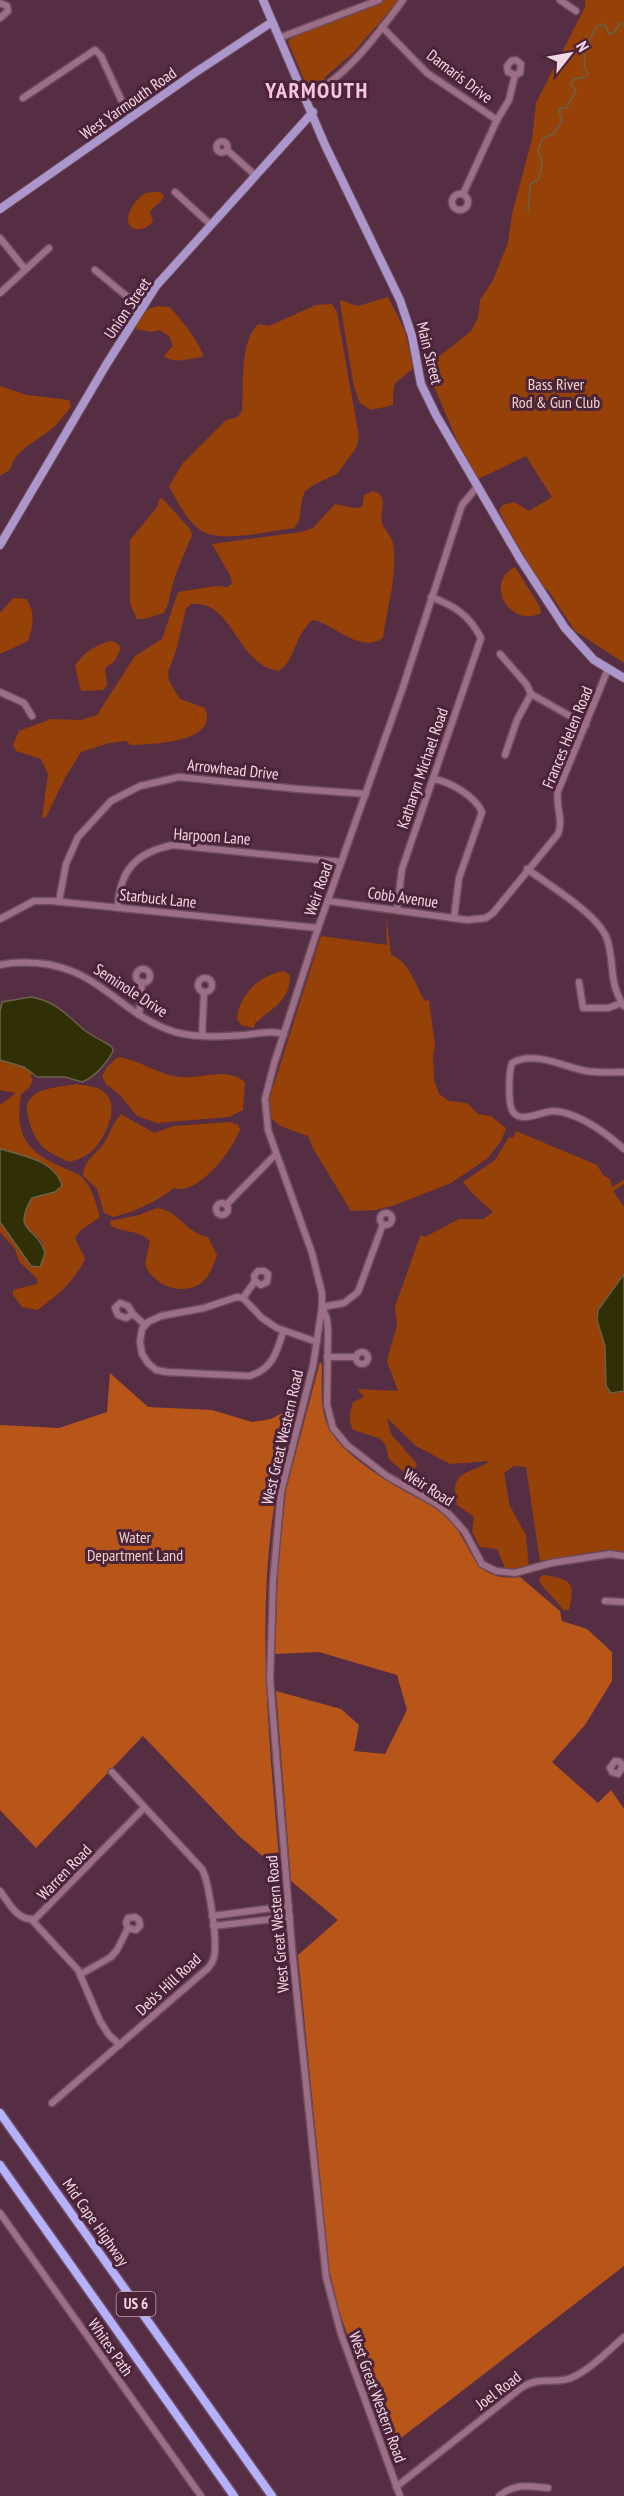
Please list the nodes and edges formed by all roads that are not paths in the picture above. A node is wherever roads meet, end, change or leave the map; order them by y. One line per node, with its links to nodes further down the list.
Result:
1 (263, 0): 8 (main road, Main Street)
2 (379, 0): 10 (street)
3 (404, 0): 9 (street)
4 (560, 0): 6 (street)
5 (0, 3): 7 (street)
6 (576, 11)
7 (0, 17)
8 (272, 22): 10 (main road, Main Street); 15 (main road, West Yarmouth Road)
9 (382, 27): 12 (street); 16 (street, Damaris Drive)
10 (279, 38): 12 (main road, Main Street)
11 (515, 75): 16 (street)
12 (306, 97): 14 (main road, Main Street)
13 (23, 98): 15 (street)
14 (313, 112): 18 (main road, Union Street); 29 (main road, Main Street)
15 (130, 119): 21 (main road, West Yarmouth Road)
16 (497, 120): 20 (street)
17 (227, 150): 18 (street)
18 (256, 176): 22 (main road, Union Street)
19 (175, 192): 22 (street)
20 (463, 194)
21 (1, 205)
22 (211, 225): 28 (main road, Union Street)
23 (0, 238): 25 (street)
24 (49, 248): 25 (street)
25 (25, 269): 27 (street)
26 (95, 270): 28 (street)
27 (0, 293)
28 (141, 308): 30 (main road, Union Street)
29 (477, 488): 31 (street, Weir Road); 33 (main road, Main Street)
30 (0, 545)
31 (431, 597): 40 (street, Katharyn Michael Road); 41 (street, Weir Road)
32 (500, 654): 36 (street)
33 (608, 669): 34 (main road, Main Street); 38 (street, Frances Helen Road)
34 (624, 678)
35 (0, 692): 37 (street)
36 (531, 694): 38 (street); 39 (street)
37 (32, 716)
38 (586, 725): 43 (street, Frances Helen Road)
39 (505, 755)
40 (433, 779): 47 (street, Katharyn Michael Road); 48 (street)
41 (366, 794): 42 (street, Weir Road); 44 (street, Arrowhead Drive)
42 (341, 862): 45 (street, Weir Road); 46 (street, Harpoon Lane)
43 (527, 869): 50 (street, Frances Helen Road); 56 (street)
44 (59, 901): 46 (street, Starbuck Lane); 49 (street, Starbuck Lane)
45 (328, 901): 47 (street, Cobb Avenue); 51 (street, Weir Road)
46 (118, 908): 51 (street, Starbuck Lane)
47 (397, 909): 48 (street, Cobb Avenue)
48 (454, 918): 50 (street, Cobb Avenue)
49 (0, 919)
50 (474, 920)
51 (318, 928): 58 (street, Weir Road)
52 (0, 965): 57 (street, Seminole Drive)
53 (142, 982): 57 (street)
54 (579, 982): 56 (street)
55 (204, 992): 59 (street)
56 (623, 1004)
57 (139, 1015): 59 (street, Seminole Drive)
58 (284, 1034): 59 (street, Seminole Drive); 62 (street, Weir Road)
59 (202, 1036)
60 (624, 1072): 61 (street)
61 (624, 1149)
62 (276, 1154): 63 (street); 67 (street, Weir Road)
63 (226, 1205)
64 (382, 1224): 67 (street)
65 (255, 1281): 66 (street)
66 (243, 1298): 69 (street); 70 (street)
67 (322, 1307): 71 (street, Weir Road); 72 (street, Weir Road)
68 (133, 1314): 69 (street)
69 (145, 1325): 70 (street)
70 (283, 1332): 71 (street)
71 (317, 1342): 80 (street, West Great Western Road)
72 (327, 1357): 73 (street); 74 (street, Weir Road)
73 (355, 1357)
74 (624, 1556)
75 (605, 1601): 76 (street)
76 (624, 1602)
77 (112, 1772): 78 (street, Deb's Hill Road)
78 (144, 1808): 81 (street, Deb's Hill Road); 83 (street, Warren Road)
79 (0, 1891): 83 (street, Warren Road)
80 (289, 1906): 81 (street); 82 (street, West Great Western Road)
81 (212, 1916): 84 (street, Deb's Hill Road)
82 (290, 1917): 84 (street); 93 (street, West Great Western Road)
83 (31, 1919): 86 (street)
84 (213, 1926): 87 (street, Deb's Hill Road)
85 (128, 1928): 86 (street)
86 (81, 1974): 87 (street)
87 (120, 2045): 88 (street, Deb's Hill Road)
88 (52, 2103)
89 (0, 2113): 97 (highway, Mid Cape Highway / US 6)
90 (0, 2165): 96 (highway, US 6)
91 (0, 2213): 95 (street, Whites Path)
92 (624, 2337): 93 (street, Joel Road)
93 (396, 2487): 98 (street, West Great Western Road)
94 (548, 2488): 99 (street)
95 (201, 2496)
96 (234, 2496)
97 (272, 2496)
98 (400, 2496)
99 (500, 2496)

